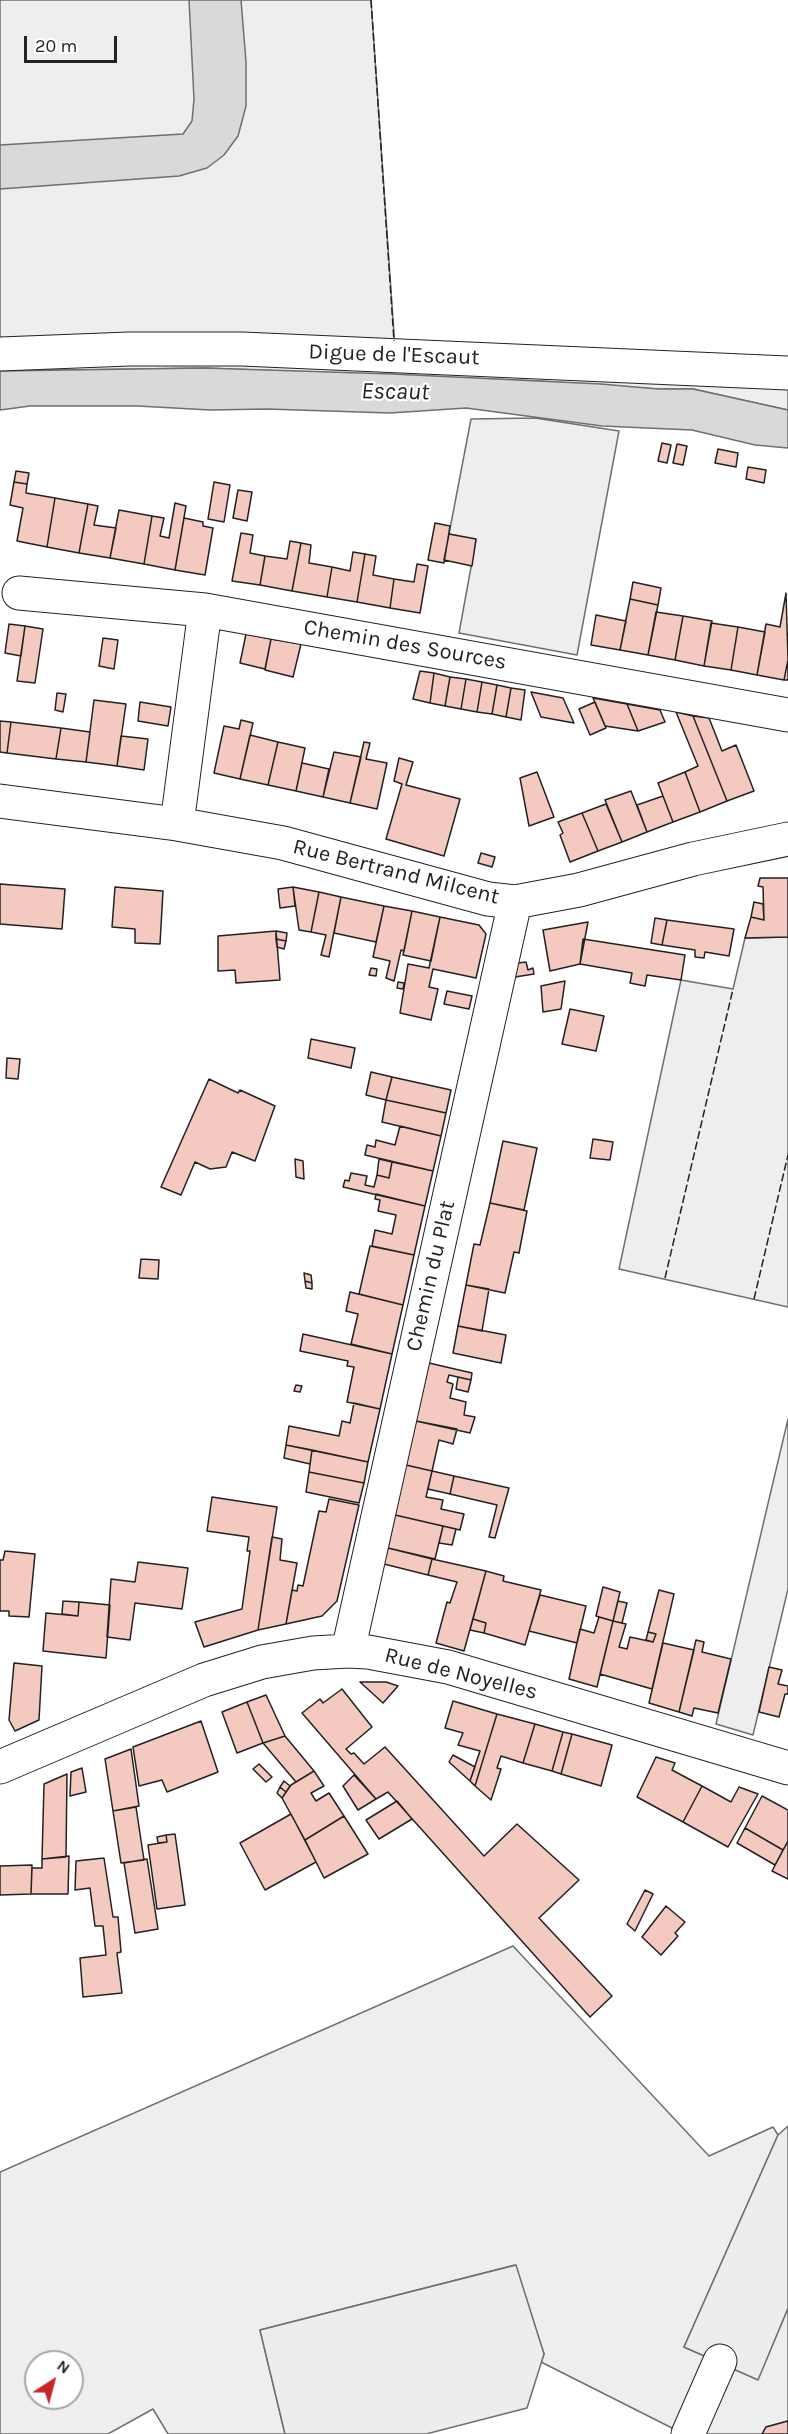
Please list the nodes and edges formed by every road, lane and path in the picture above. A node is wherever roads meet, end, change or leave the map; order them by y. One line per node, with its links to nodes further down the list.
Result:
1 (0, 354): 2 (street, Digue de l'Escaut)
2 (788, 373)
3 (19, 593): 4 (street, Chemin des Sources)
4 (206, 610): 5 (street, Chemin des Sources); 7 (street)
5 (788, 715)
6 (0, 801): 7 (street, Rue Bertrand Milcent)
7 (177, 824): 9 (street, Rue Bertrand Milcent)
8 (788, 839): 9 (street, Rue Bertrand Milcent)
9 (515, 902): 10 (street, Chemin du Plat)
10 (348, 1651): 11 (street, Rue de Noyelles); 12 (street, Rue de Noyelles)
11 (0, 1767)
12 (788, 1768)
13 (720, 2361): 14 (street)
14 (688, 2434)

